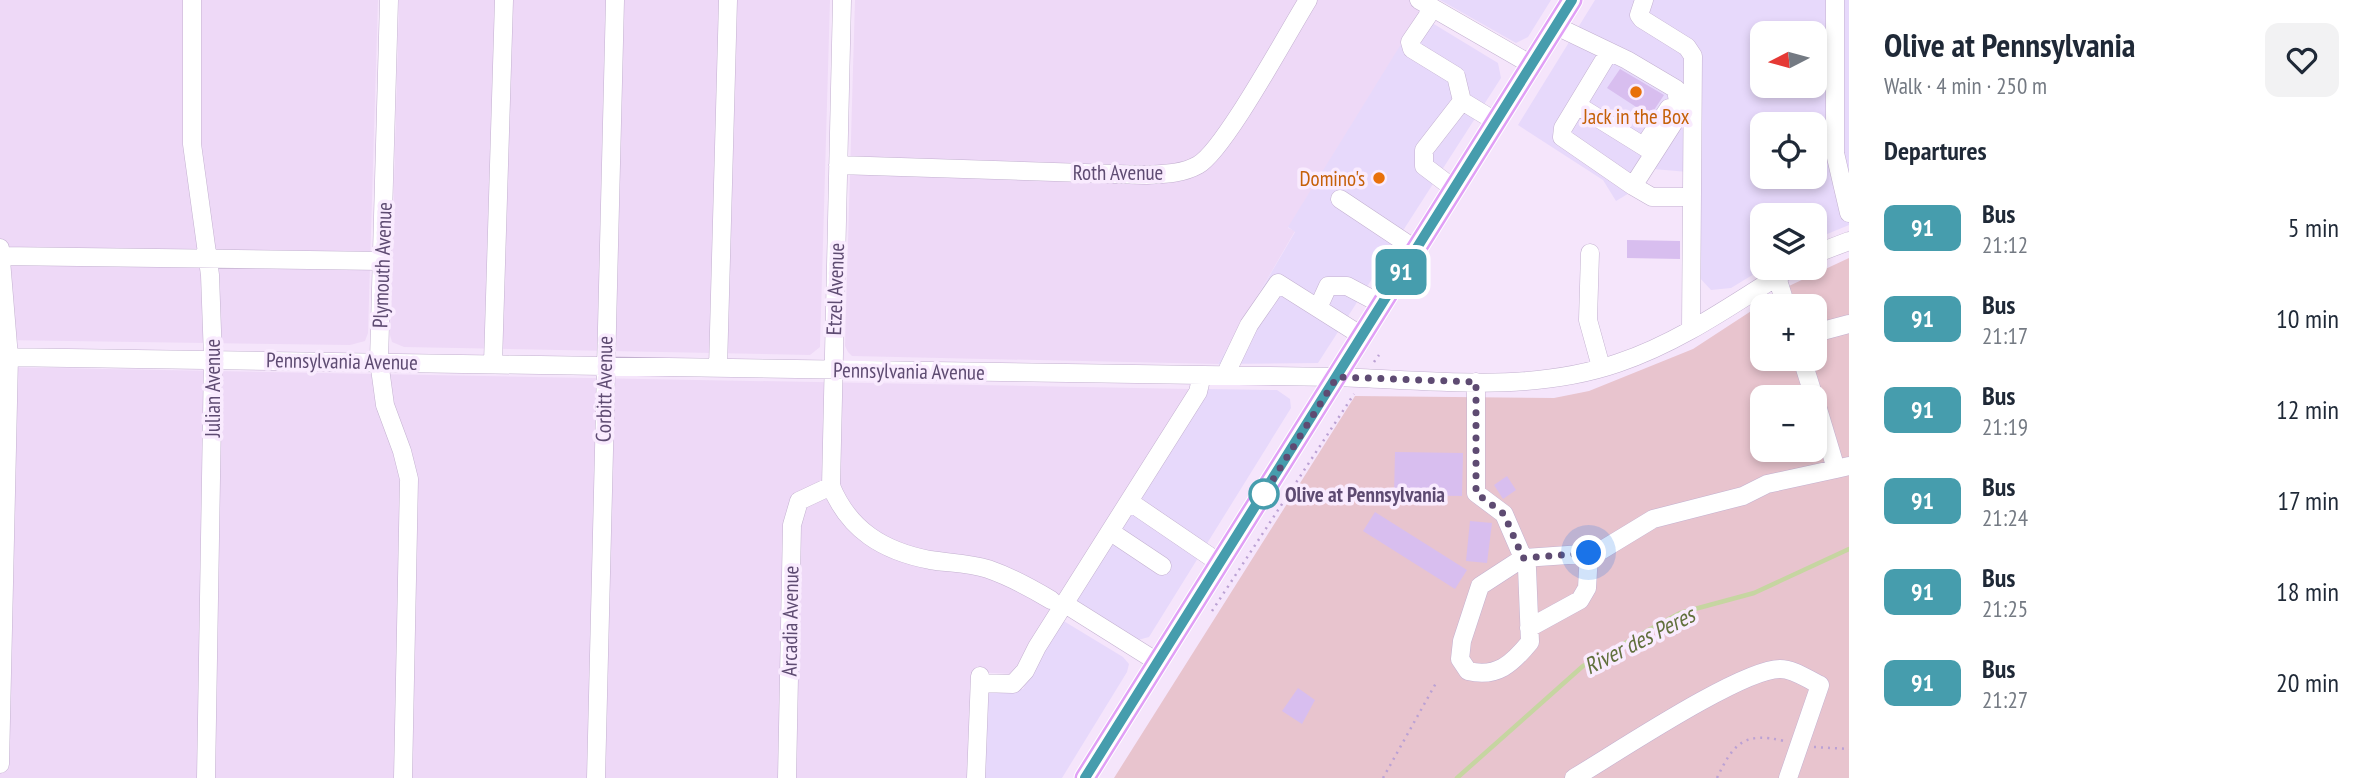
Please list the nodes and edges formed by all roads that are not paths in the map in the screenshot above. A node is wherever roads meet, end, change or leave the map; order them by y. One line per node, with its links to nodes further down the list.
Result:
1 (192, 0): 32 (street, Julian Avenue)
2 (389, 0): 33 (street, Plymouth Avenue)
3 (504, 0): 44 (street)
4 (615, 0): 45 (street, Corbitt Avenue)
5 (728, 0): 47 (street)
6 (842, 0): 19 (street, Etzel Avenue)
7 (1308, 0): 19 (street, Roth Avenue)
8 (1572, 0): 12 (main road)
9 (1644, 0): 23 (street)
10 (1835, 0): 20 (street)
11 (1426, 4): 14 (street); 15 (street)
12 (1556, 26): 13 (street); 14 (main road)
13 (1617, 56): 16 (street); 18 (street)
14 (1530, 64): 17 (main road)
15 (1462, 101): 17 (street); 22 (street)
16 (1577, 105): 18 (street); 21 (street)
17 (1494, 121): 22 (main road)
18 (1649, 149): 21 (street)
19 (838, 165): 48 (street, Etzel Avenue)
20 (1843, 170): 25 (street)
21 (1633, 186): 23 (street)
22 (1453, 188): 28 (main road)
23 (1691, 197): 38 (street)
24 (1340, 199): 28 (street)
25 (1849, 212)
26 (1849, 241): 29 (street)
27 (0, 248): 31 (street)
28 (1415, 249): 35 (main road)
29 (1827, 249)
30 (1590, 253): 46 (street)
31 (0, 256): 32 (street); 41 (street)
32 (208, 259): 33 (street); 42 (street, Julian Avenue)
33 (382, 261): 43 (street, Plymouth Avenue)
34 (1771, 280): 38 (street, Pennsylvania Avenue)
35 (1381, 304): 36 (street); 40 (main road)
36 (1318, 308): 40 (street); 50 (street)
37 (1849, 324): 39 (street)
38 (1691, 329): 46 (street, Pennsylvania Avenue)
39 (1827, 330)
40 (1362, 336): 51 (main road)
41 (4, 357): 42 (street, Pennsylvania Avenue); 65 (street)
42 (214, 358): 43 (street, Pennsylvania Avenue); 66 (street, Julian Avenue)
43 (379, 361): 44 (street, Pennsylvania Avenue); 67 (street, Plymouth Avenue)
44 (493, 363): 45 (street, Pennsylvania Avenue)
45 (604, 366): 47 (street, Pennsylvania Avenue); 68 (street, Corbitt Avenue)
46 (1601, 367): 52 (street, Pennsylvania Avenue)
47 (718, 368): 48 (street, Pennsylvania Avenue)
48 (832, 370): 49 (street, Pennsylvania Avenue); 55 (street, Etzel Avenue)
49 (1202, 375): 50 (street, Pennsylvania Avenue); 56 (street)
50 (1228, 375): 51 (street, Pennsylvania Avenue)
51 (1337, 377): 52 (street, Pennsylvania Avenue); 60 (main road)
52 (1476, 382): 59 (street)
53 (1827, 429): 54 (street)
54 (1843, 468): 58 (street)
55 (831, 486): 62 (street, Etzel Avenue); 69 (street, Arcadia Avenue)
56 (1130, 502): 57 (street); 60 (street)
57 (1111, 532): 61 (street); 62 (street)
58 (1589, 553): 59 (street); 63 (street)
59 (1523, 558): 63 (street); 63 (street)
60 (1221, 564): 64 (main road)
61 (1162, 566)
62 (1058, 602): 64 (street, Etzel Avenue); 70 (street)
63 (1529, 628)
64 (1159, 663): 71 (main road)
65 (0, 764)
66 (206, 778)
67 (403, 778)
68 (596, 778)
69 (787, 778)
70 (976, 778)
71 (1085, 778)
72 (1574, 778): 73 (street)
73 (1788, 778)

